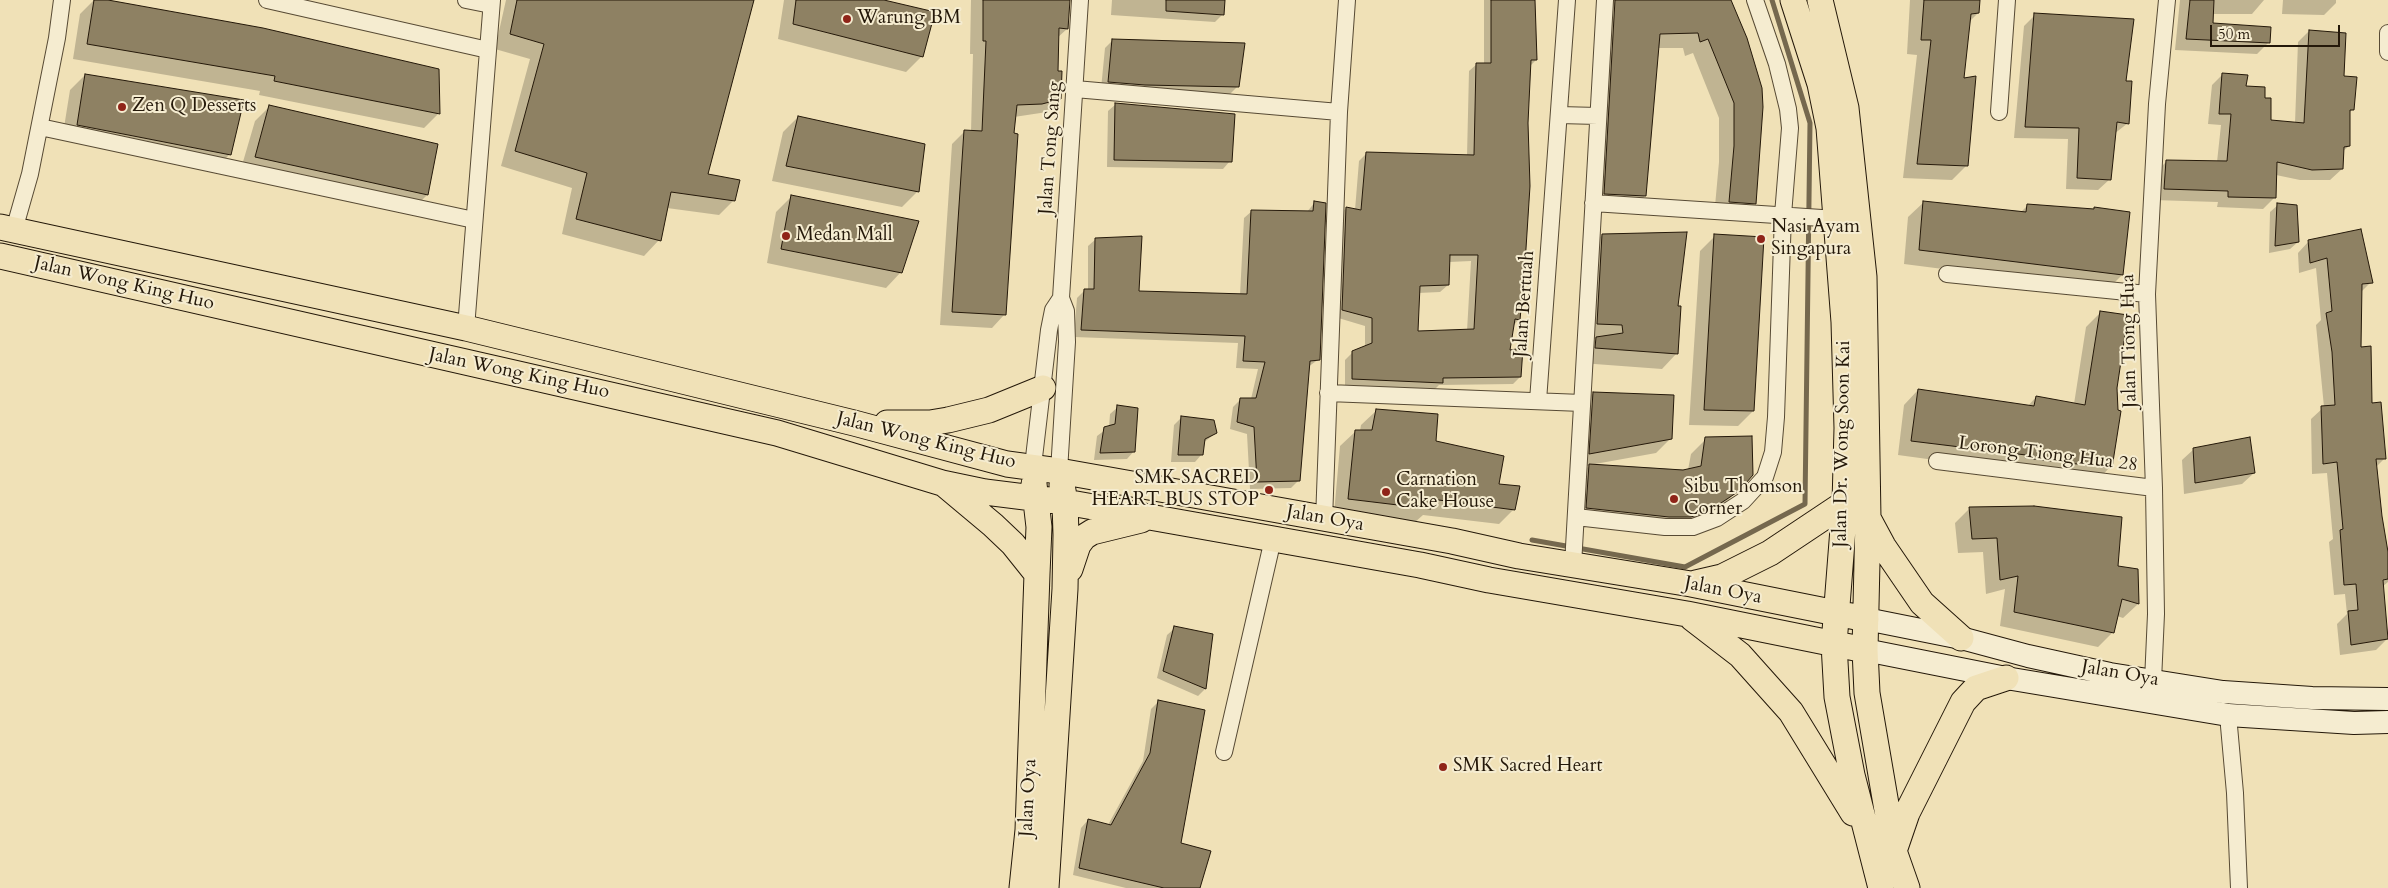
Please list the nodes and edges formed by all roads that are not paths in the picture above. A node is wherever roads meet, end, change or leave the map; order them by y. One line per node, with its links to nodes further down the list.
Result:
1 (62, 0): 22 (street)
2 (266, 0): 15 (street)
3 (466, 0): 13 (street)
4 (1080, 0): 17 (street, Jalan Tong Sang)
5 (1347, 0): 18 (street)
6 (1567, 0): 20 (street, Jalan Bertuah)
7 (1605, 0): 21 (street)
8 (1755, 0): 24 (street)
9 (1793, 0): 25 (main road, Jalan Dr. Wong Soon Kai)
10 (1820, 0): 48 (main road, Jalan Dr. Wong Soon Kai)
11 (2007, 0): 19 (street)
12 (2167, 0): 30 (street, Jalan Tiong Hua)
13 (491, 3): 15 (street)
14 (2388, 33): 16 (street)
15 (488, 50): 26 (street)
16 (2388, 52)
17 (1075, 89): 18 (street); 31 (street, Jalan Tong Sang)
18 (1339, 112): 34 (street)
19 (1999, 112)
20 (1559, 114): 21 (street); 35 (street, Jalan Bertuah)
21 (1598, 116): 23 (street)
22 (40, 127): 26 (street); 27 (street)
23 (1594, 203): 24 (street); 36 (street)
24 (1789, 216): 25 (street); 46 (street)
25 (1826, 218): 45 (main road, Jalan Dr. Wong Soon Kai)
26 (474, 220): 32 (street)
27 (7, 228): 32 (main road, Jalan Wong King Huo)
28 (0, 256): 41 (main road, Jalan Wong King Huo)
29 (1947, 274): 30 (street)
30 (2147, 294): 42 (street, Jalan Tiong Hua)
31 (1061, 298): 33 (street, Jalan Tong Sang); 40 (street, Jalan Tong Sang)
32 (466, 328): 37 (main road, Jalan Wong King Huo)
33 (1043, 388): 37 (main road); 39 (street, Jalan Tong Sang)
34 (1328, 393): 35 (street); 49 (street)
35 (1538, 401): 36 (street)
36 (1582, 403): 46 (street)
37 (854, 423): 39 (main road, Jalan Wong King Huo)
38 (1937, 461): 42 (street, Lorong Tiong Hua 28)
39 (1033, 466): 40 (main road, Jalan Oya); 43 (main road, Jalan Oya)
40 (1059, 470): 44 (main road, Jalan Oya); 49 (main road, Jalan Oya)
41 (942, 483): 43 (main road, Jalan Wong King Huo); 52 (main road)
42 (2154, 488): 62 (street, Jalan Tiong Hua)
43 (1036, 498): 44 (main road, Jalan Oya); 52 (main road, Jalan Oya)
44 (1065, 502): 47 (main road, Jalan Oya); 54 (main road, Jalan Oya)
45 (1845, 504): 53 (main road); 55 (main road, Jalan Dr. Wong Soon Kai)
46 (1576, 517): 51 (street)
47 (1151, 518): 50 (main road, Jalan Oya); 54 (main road)
48 (1868, 518): 57 (main road, Jalan Dr. Wong Soon Kai); 58 (main road)
49 (1324, 520): 51 (main road, Jalan Oya)
50 (1273, 539): 56 (main road, Jalan Oya); 66 (street)
51 (1574, 551): 53 (main road, Jalan Oya)
52 (1037, 574): 69 (main road, Jalan Oya)
53 (1691, 584): 55 (main road, Jalan Oya)
54 (1066, 588): 70 (main road, Jalan Oya)
55 (1836, 613): 57 (main road, Jalan Oya); 59 (main road, Jalan Dr. Wong Soon Kai)
56 (1687, 614): 59 (main road, Jalan Oya); 67 (main road)
57 (1866, 620): 58 (main road, Jalan Oya); 60 (main road, Jalan Dr. Wong Soon Kai)
58 (1961, 638): 62 (main road, Jalan Oya)
59 (1834, 644): 60 (main road, Jalan Oya); 67 (main road, Jalan Dr. Wong Soon Kai)
60 (1865, 650): 61 (main road, Jalan Oya); 68 (main road, Jalan Dr. Wong Soon Kai)
61 (2006, 678): 64 (main road, Jalan Oya); 68 (main road)
62 (2153, 681): 63 (main road, Jalan Oya)
63 (2388, 699)
64 (2228, 714): 65 (main road, Jalan Oya); 73 (street)
65 (2388, 722)
66 (1224, 752)
67 (1867, 836): 71 (main road, Jalan Dr. Wong Soon Kai)
68 (1894, 851): 72 (main road, Jalan Dr. Wong Soon Kai)
69 (1022, 888)
70 (1046, 888)
71 (1881, 888)
72 (1907, 888)
73 (2240, 888)

